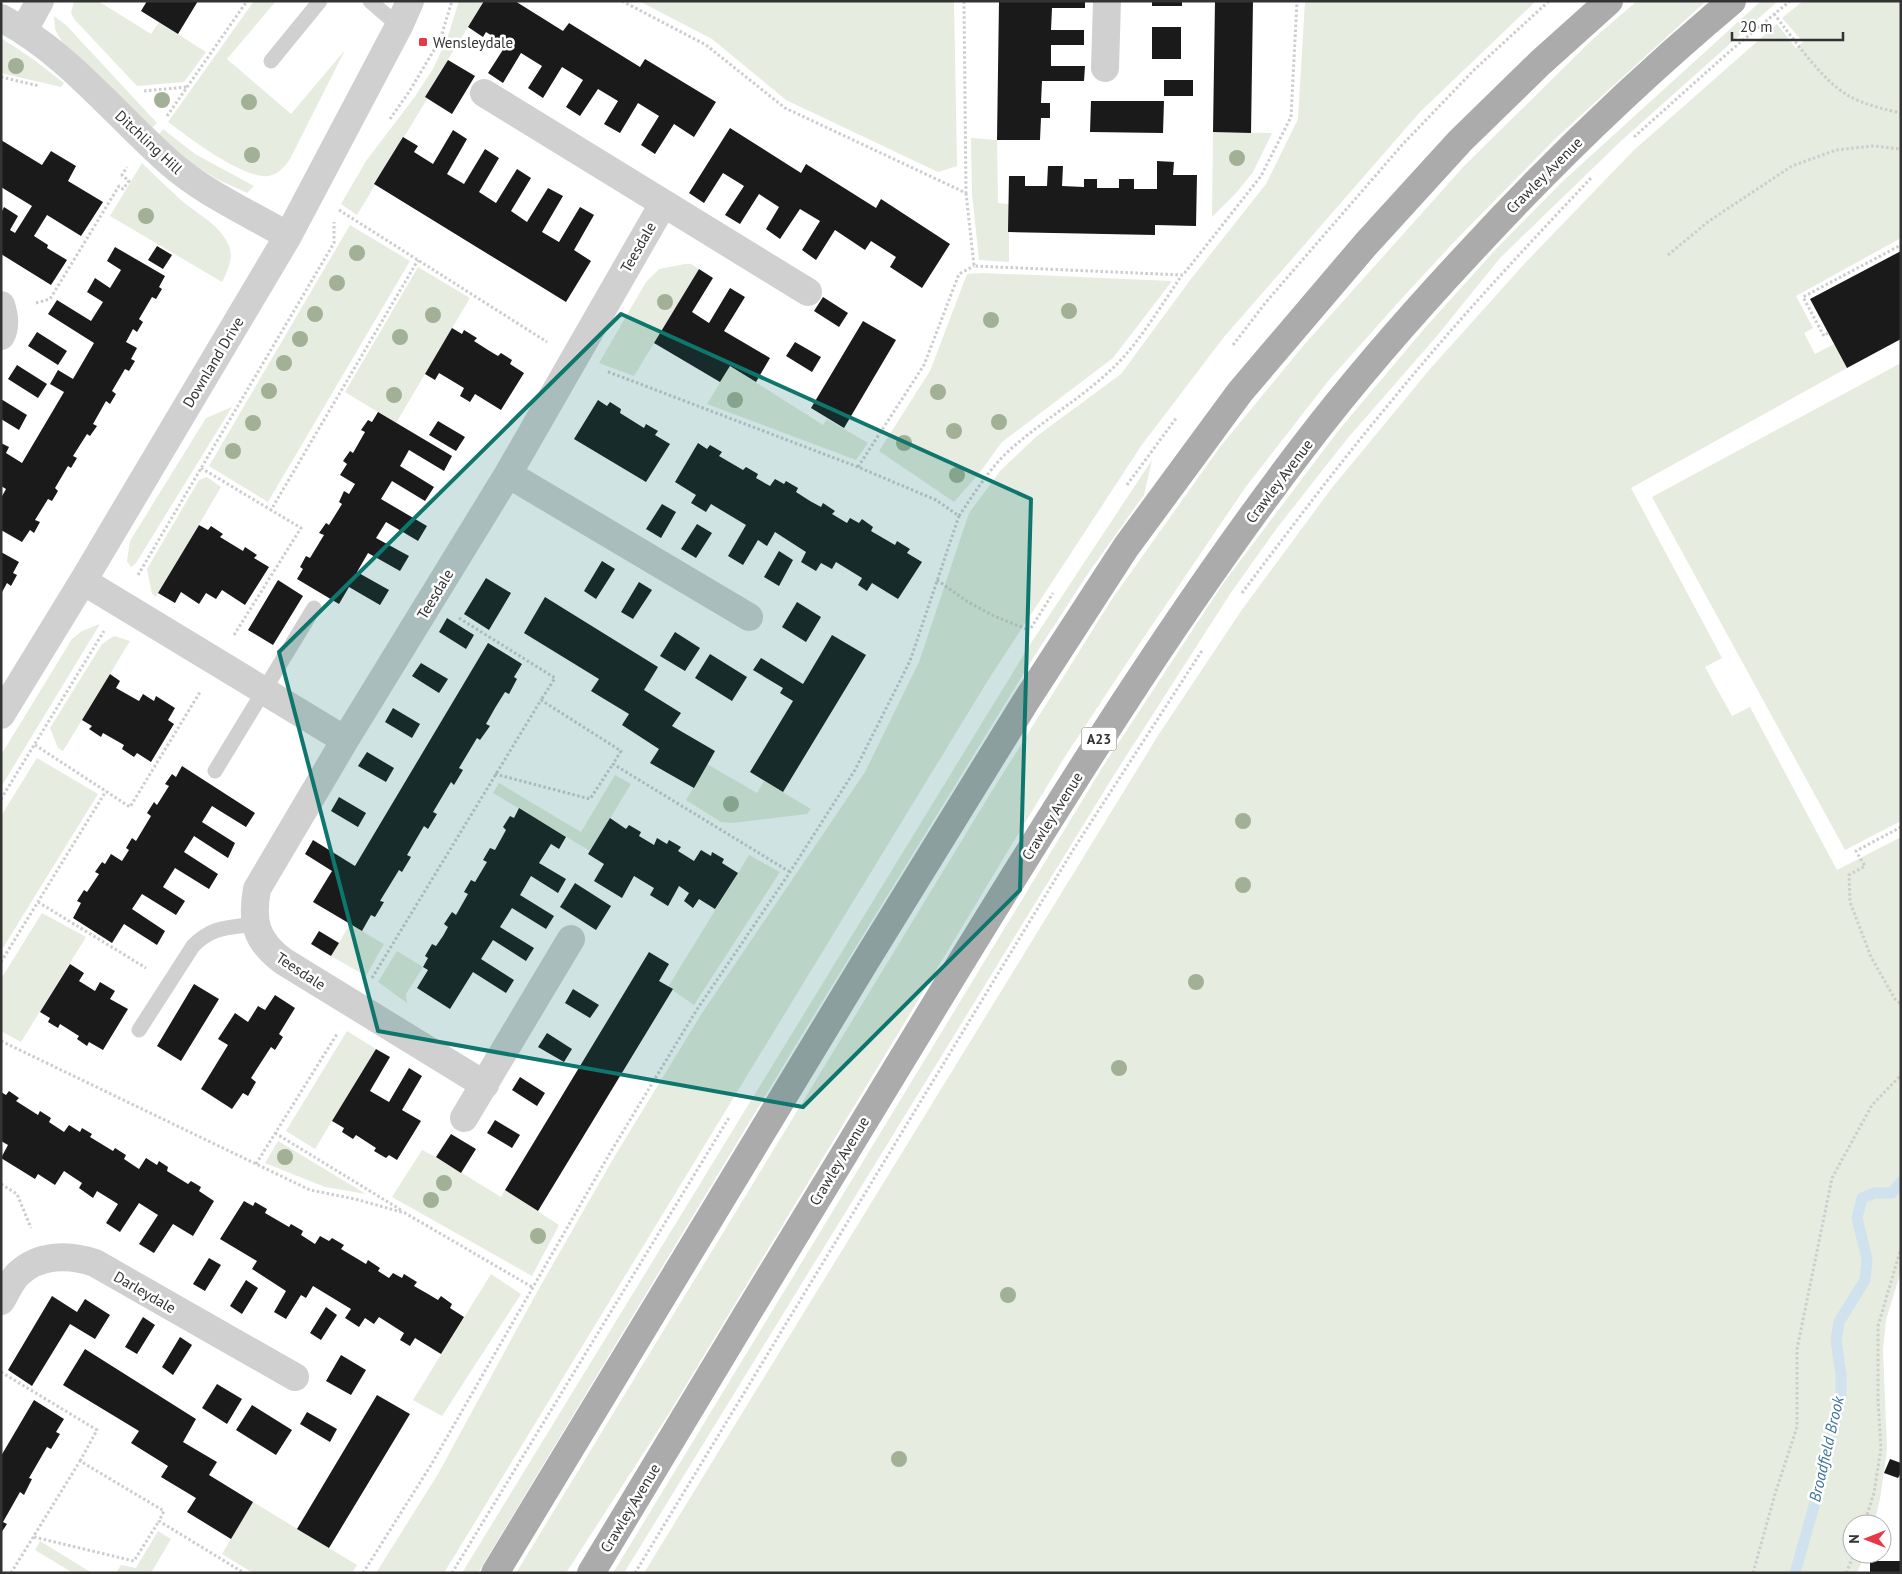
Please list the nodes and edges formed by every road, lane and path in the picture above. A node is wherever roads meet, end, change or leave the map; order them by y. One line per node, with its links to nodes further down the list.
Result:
1 (40, 1): 15 (street, Ditchling Hill)
2 (247, 1): 19 (path)
3 (320, 1): 17 (lane)
4 (370, 1): 16 (lane)
5 (410, 1): 16 (street, Downland Drive)
6 (452, 1): 23 (path)
7 (622, 1): 28 (path)
8 (964, 1): 28 (path)
9 (1107, 1): 18 (street)
10 (1297, 1): 37 (path)
11 (1609, 1): 95 (main road)
12 (1732, 1): 96 (main road, Crawley Avenue / A23)
13 (1790, 1): 14 (path)
14 (1774, 14): 22 (path); 24 (path)
15 (12, 24): 25 (street, Ditchling Hill)
16 (399, 26): 32 (street, Downland Drive)
17 (270, 61)
18 (1105, 68)
19 (187, 87): 20 (path); 25 (path)
20 (142, 91)
21 (484, 93): 29 (street)
22 (1901, 113)
23 (386, 124)
24 (1633, 138)
25 (148, 144): 32 (street, Ditchling Hill); 39 (path)
26 (1901, 149): 34 (path)
27 (1598, 171): 48 (path)
28 (966, 193): 36 (path)
29 (664, 204): 38 (street); 41 (street, Teesdale)
30 (334, 207): 35 (path)
31 (334, 216): 43 (path)
32 (288, 236): 47 (street, Downland Drive)
33 (1901, 245): 40 (path)
34 (1668, 255)
35 (418, 260): 41 (path); 43 (path)
36 (974, 266): 37 (path); 42 (path)
37 (1183, 275): 45 (path)
38 (808, 292)
39 (2, 317)
40 (1828, 333)
41 (573, 359): 42 (path); 44 (street, Teesdale)
42 (858, 467): 45 (path)
43 (201, 468): 50 (path)
44 (508, 474): 49 (street, Teesdale); 52 (street)
45 (959, 516): 46 (path)
46 (937, 580): 53 (path); 65 (path)
47 (83, 581): 50 (street); 57 (street, Downland Drive)
48 (1237, 599)
49 (431, 600): 56 (path); 58 (street, Teesdale)
50 (121, 604): 55 (street); 63 (path)
51 (314, 608): 55 (lane)
52 (749, 617)
53 (1029, 630)
54 (1204, 647): 97 (path)
55 (264, 690): 58 (street); 60 (lane)
56 (541, 700): 59 (path); 61 (path)
57 (1, 715)
58 (345, 740): 67 (street, Teesdale)
59 (613, 764): 61 (path); 65 (path)
60 (216, 771)
61 (495, 774): 72 (path)
62 (106, 791): 66 (path)
63 (1, 799)
64 (1901, 827): 71 (path)
65 (790, 872): 84 (path)
66 (38, 902): 69 (path); 70 (path)
67 (255, 924): 70 (lane); 72 (street, Teesdale)
68 (571, 939): 76 (street)
69 (1, 962)
70 (168, 982): 73 (lane)
71 (1901, 1004)
72 (355, 1006): 76 (street, Teesdale); 78 (path)
73 (139, 1030)
74 (1, 1041): 79 (path)
75 (1901, 1075): 98 (path)
76 (485, 1085): 77 (street)
77 (464, 1118)
78 (276, 1133): 79 (path); 81 (path)
79 (256, 1164): 81 (path)
80 (1, 1184): 83 (path)
81 (405, 1213): 84 (path)
82 (1901, 1248): 89 (path)
83 (43, 1259): 85 (street, Darleydale); 87 (street, Darleydale)
84 (532, 1287): 94 (path)
85 (1, 1301)
86 (1, 1372): 88 (path)
87 (295, 1377)
88 (80, 1461): 90 (path); 91 (path)
89 (1867, 1514)
90 (159, 1521): 91 (path); 93 (path)
91 (34, 1537): 92 (path)
92 (11, 1573)
93 (244, 1573)
94 (363, 1573)
95 (495, 1573)
96 (591, 1573)
97 (635, 1573)
98 (1753, 1573)

